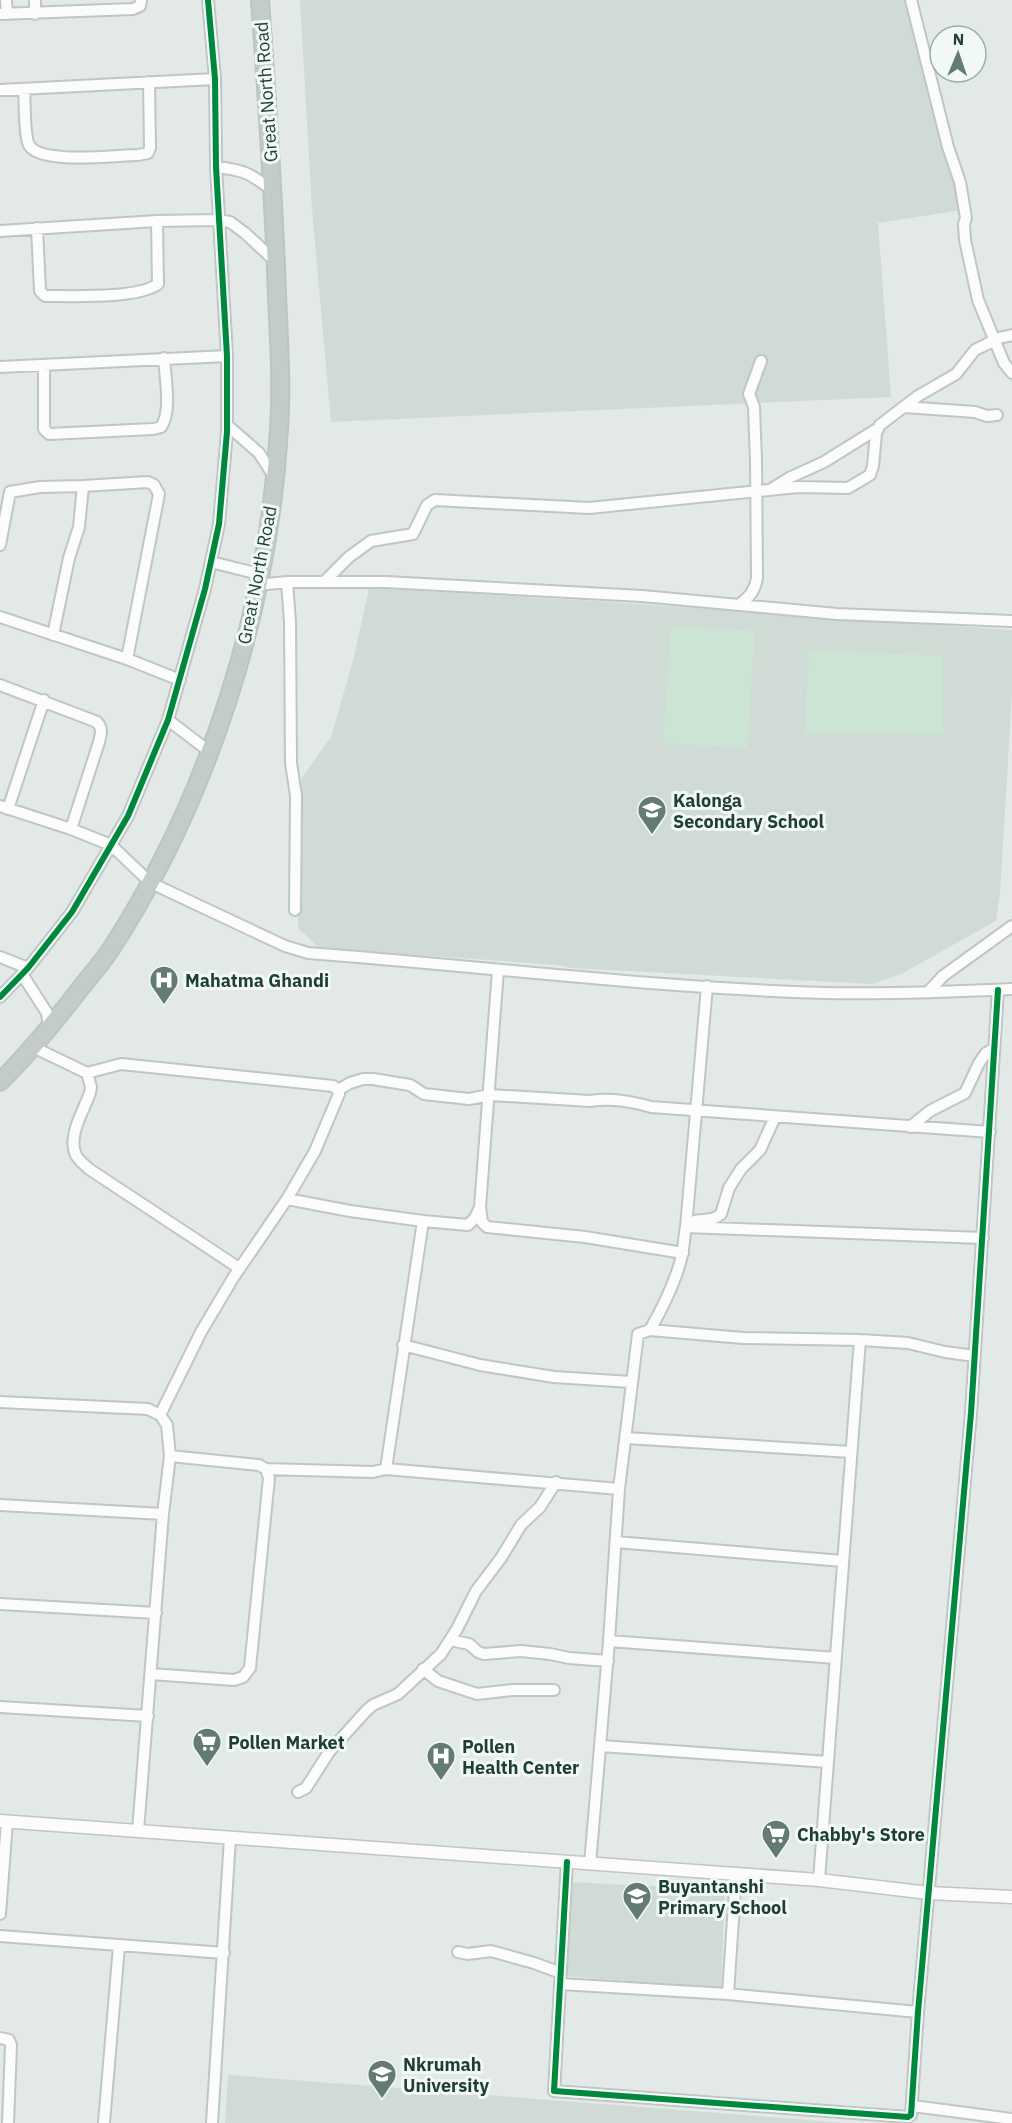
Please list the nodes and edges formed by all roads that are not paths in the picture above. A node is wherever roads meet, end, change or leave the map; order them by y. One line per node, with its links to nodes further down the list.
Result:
1 (6, 0): 7 (street)
2 (35, 0): 8 (street)
3 (141, 0): 8 (street)
4 (208, 0): 9 (street)
5 (260, 0): 14 (highway, Great North Road)
6 (911, 0): 21 (street)
7 (3, 14): 8 (street)
8 (35, 14)
9 (215, 79): 10 (street); 13 (street)
10 (149, 82): 11 (street); 11 (street)
11 (24, 89): 12 (street)
12 (0, 90)
13 (216, 166): 14 (street); 15 (street)
14 (273, 191): 19 (highway, Great North Road)
15 (218, 220): 16 (street); 19 (street); 22 (street)
16 (157, 222): 17 (street); 17 (street)
17 (37, 228): 18 (street)
18 (0, 231)
19 (276, 262): 32 (highway, Great North Road)
20 (1012, 335): 21 (street)
21 (996, 341): 27 (street); 28 (street)
22 (227, 356): 23 (street); 30 (street)
23 (164, 358): 25 (street); 25 (street)
24 (761, 361): 35 (street)
25 (44, 365): 26 (street)
26 (0, 367)
27 (1012, 373)
28 (904, 407): 29 (street); 31 (street)
29 (997, 415)
30 (227, 425): 32 (street); 37 (street)
31 (877, 429): 34 (street); 34 (street)
32 (274, 478): 38 (highway, Great North Road)
33 (82, 486): 36 (street); 44 (street); 45 (street)
34 (769, 490): 35 (street)
35 (755, 492): 40 (street); 41 (street)
36 (0, 545)
37 (211, 562): 38 (street); 46 (street)
38 (258, 579): 39 (street); 50 (highway, Great North Road)
39 (287, 582): 40 (street); 55 (street)
40 (324, 582): 41 (street)
41 (740, 604): 43 (street)
42 (0, 617): 44 (street)
43 (1012, 621)
44 (52, 635): 45 (street)
45 (127, 658): 46 (street)
46 (180, 680): 49 (street)
47 (0, 685): 48 (street)
48 (44, 700): 51 (street); 52 (street)
49 (168, 720): 50 (street); 53 (street)
50 (210, 752): 54 (highway, Great North Road)
51 (4, 807): 52 (street)
52 (71, 829): 53 (street)
53 (111, 845): 54 (street); 59 (street)
54 (151, 883): 58 (street); 65 (highway, Great North Road)
55 (295, 910)
56 (1012, 926): 63 (street)
57 (0, 957): 59 (street)
58 (498, 970): 60 (street); 71 (street)
59 (25, 971): 64 (street); 65 (street)
60 (707, 986): 63 (street); 72 (street)
61 (998, 990): 62 (street); 63 (street); 67 (street)
62 (1012, 990)
63 (929, 991)
64 (0, 997)
65 (49, 1028): 66 (highway, Great North Road)
66 (33, 1047): 68 (street); 69 (highway, Great North Road)
67 (994, 1049): 74 (street); 75 (street)
68 (87, 1073): 70 (street); 84 (street)
69 (0, 1082)
70 (338, 1090): 71 (street); 76 (street)
71 (490, 1095): 72 (street); 77 (street)
72 (696, 1110): 73 (street); 81 (street)
73 (775, 1117): 74 (street); 81 (street)
74 (910, 1127): 75 (street)
75 (990, 1132): 82 (street)
76 (287, 1199): 78 (street); 84 (street)
77 (480, 1207): 79 (street); 80 (street)
78 (423, 1221): 79 (street); 87 (street)
79 (468, 1225): 80 (street)
80 (484, 1226): 83 (street)
81 (686, 1227): 82 (street); 83 (street)
82 (983, 1239): 88 (street)
83 (683, 1253): 85 (street)
84 (239, 1268): 91 (street)
85 (650, 1330): 86 (street); 89 (street)
86 (860, 1340): 88 (street); 93 (street)
87 (403, 1346): 89 (street); 96 (street)
88 (975, 1356): 124 (street)
89 (631, 1382): 92 (street)
90 (0, 1402): 91 (street)
91 (160, 1415): 94 (street)
92 (626, 1438): 93 (street); 98 (street)
93 (851, 1452): 102 (street)
94 (170, 1456): 95 (street); 100 (street)
95 (266, 1469): 96 (street); 110 (street)
96 (386, 1469): 97 (street)
97 (556, 1482): 98 (street); 105 (street)
98 (619, 1489): 101 (street)
99 (0, 1505): 100 (street)
100 (163, 1514): 104 (street)
101 (616, 1542): 102 (street); 106 (street)
102 (843, 1561): 107 (street)
103 (0, 1604): 104 (street)
104 (156, 1613): 110 (street)
105 (450, 1640): 108 (street); 109 (street)
106 (609, 1641): 107 (street); 108 (street)
107 (836, 1658): 115 (street)
108 (608, 1660): 114 (street)
109 (423, 1669): 111 (street); 116 (street)
110 (151, 1674): 113 (street)
111 (555, 1689)
112 (0, 1707): 113 (street)
113 (148, 1716): 118 (street)
114 (601, 1746): 115 (street); 121 (street)
115 (828, 1762): 123 (street)
116 (298, 1792)
117 (3, 1822): 118 (street); 126 (street)
118 (138, 1831): 119 (street)
119 (230, 1838): 120 (street); 129 (street)
120 (567, 1862): 121 (street); 131 (street)
121 (590, 1864): 122 (street)
122 (736, 1874): 123 (street); 132 (street)
123 (819, 1880): 124 (street)
124 (929, 1893): 125 (street); 133 (street)
125 (1012, 1897)
126 (0, 1914)
127 (0, 1936): 128 (street)
128 (119, 1946): 129 (street); 138 (street)
129 (224, 1953): 139 (street)
130 (458, 1953): 131 (street)
131 (560, 1978): 132 (street); 135 (street)
132 (728, 1994): 133 (street)
133 (918, 2012): 135 (street)
134 (0, 2038): 137 (street)
135 (913, 2106): 136 (street)
136 (1012, 2119)
137 (8, 2123)
138 (104, 2123)
139 (212, 2123)

